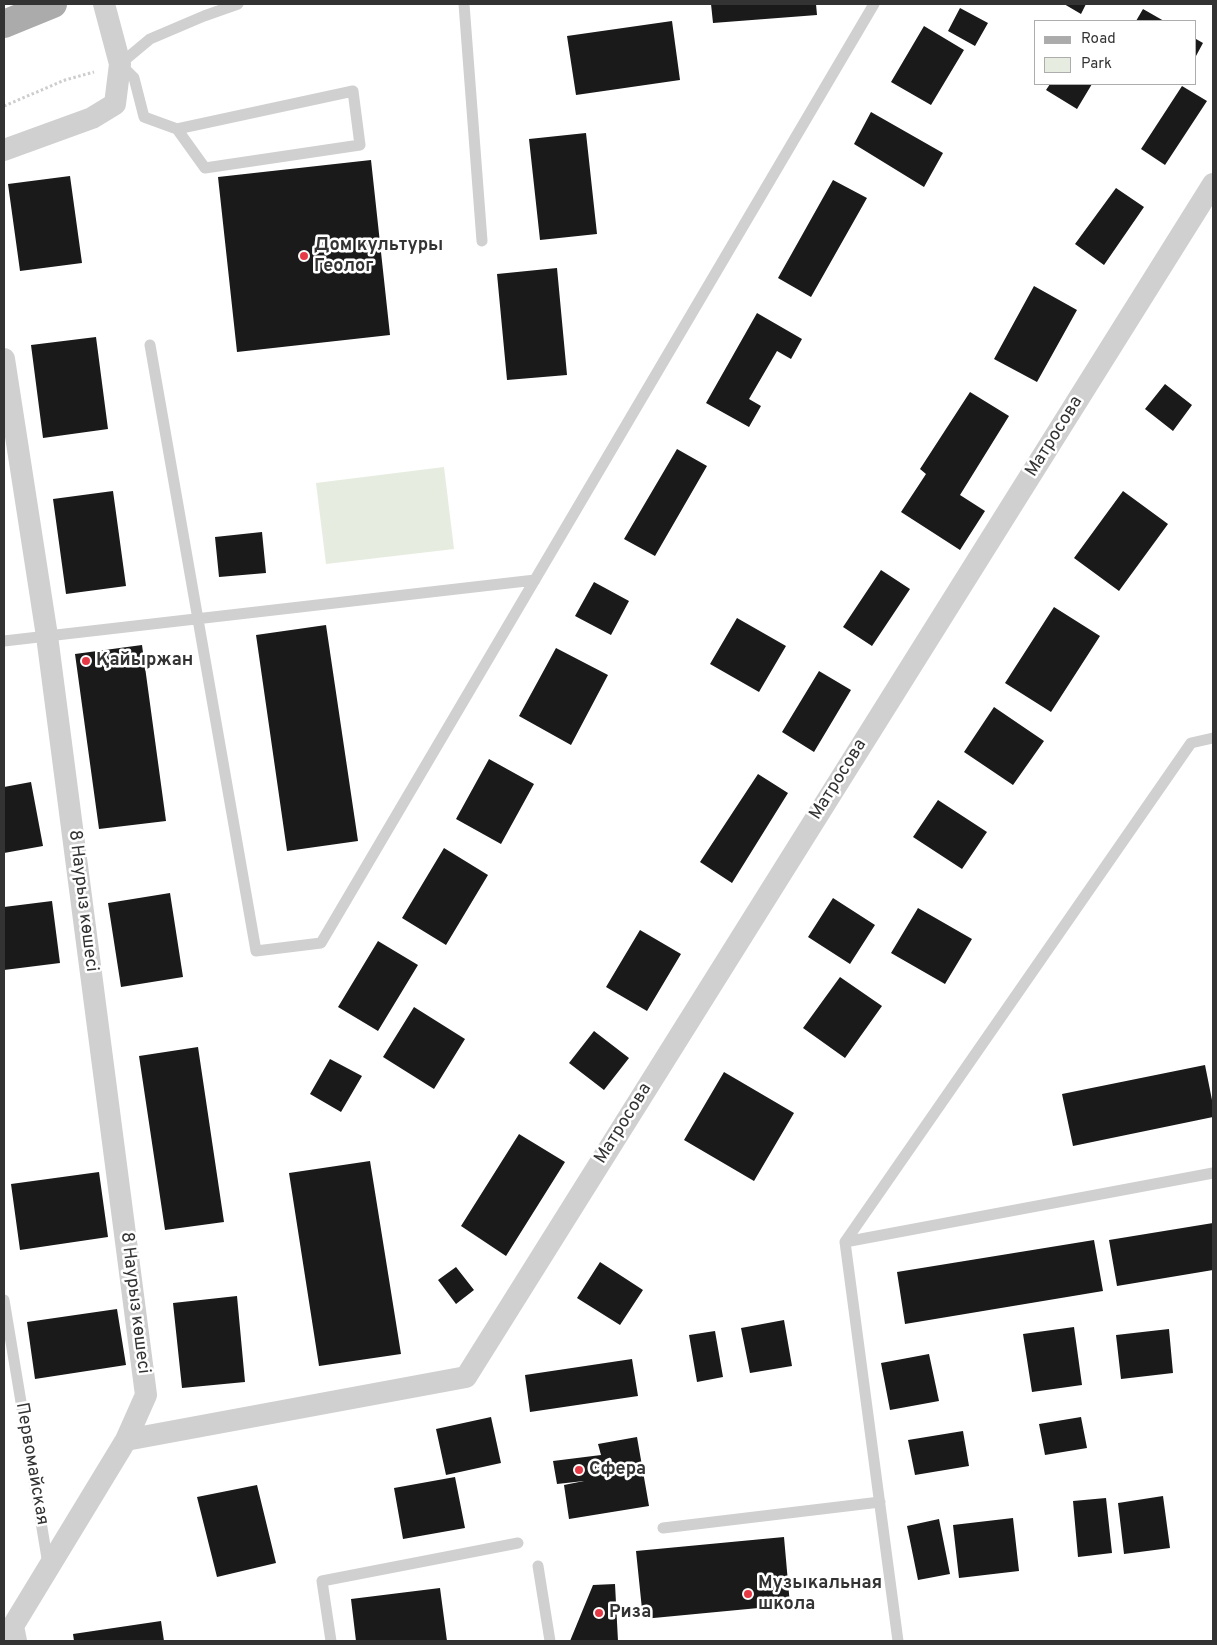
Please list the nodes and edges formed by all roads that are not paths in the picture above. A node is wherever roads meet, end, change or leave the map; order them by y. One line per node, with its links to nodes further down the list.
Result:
1 (53, 4): 6 (main road)
2 (104, 4): 7 (street)
3 (238, 4): 7 (lane)
4 (464, 4): 11 (lane)
5 (874, 4): 14 (lane)
6 (4, 24)
7 (120, 64): 8 (lane); 9 (street)
8 (176, 129): 8 (lane)
9 (4, 150)
10 (1213, 184): 22 (street, Матросова)
11 (482, 241)
12 (150, 345): 15 (lane)
13 (4, 359): 16 (street, 8 Наурыз көшесі)
14 (535, 580): 15 (lane); 15 (lane)
15 (197, 618): 16 (lane)
16 (47, 636): 17 (lane); 22 (street, 8 Наурыз көшесі)
17 (4, 641)
18 (1213, 738): 20 (lane)
19 (1213, 1172): 20 (lane)
20 (845, 1242): 23 (lane)
21 (4, 1300): 27 (lane, Первомайская)
22 (126, 1440): 27 (street, 8 Наурыз көшесі)
23 (880, 1502): 24 (lane); 33 (lane)
24 (663, 1528)
25 (518, 1543): 31 (lane)
26 (538, 1566): 32 (lane)
27 (49, 1568): 28 (street, 8 Наурыз көшесі)
28 (28, 1603): 29 (street); 30 (street, 8 Наурыз көшесі)
29 (4, 1607)
30 (16, 1641)
31 (331, 1641)
32 (550, 1641)
33 (898, 1641)

